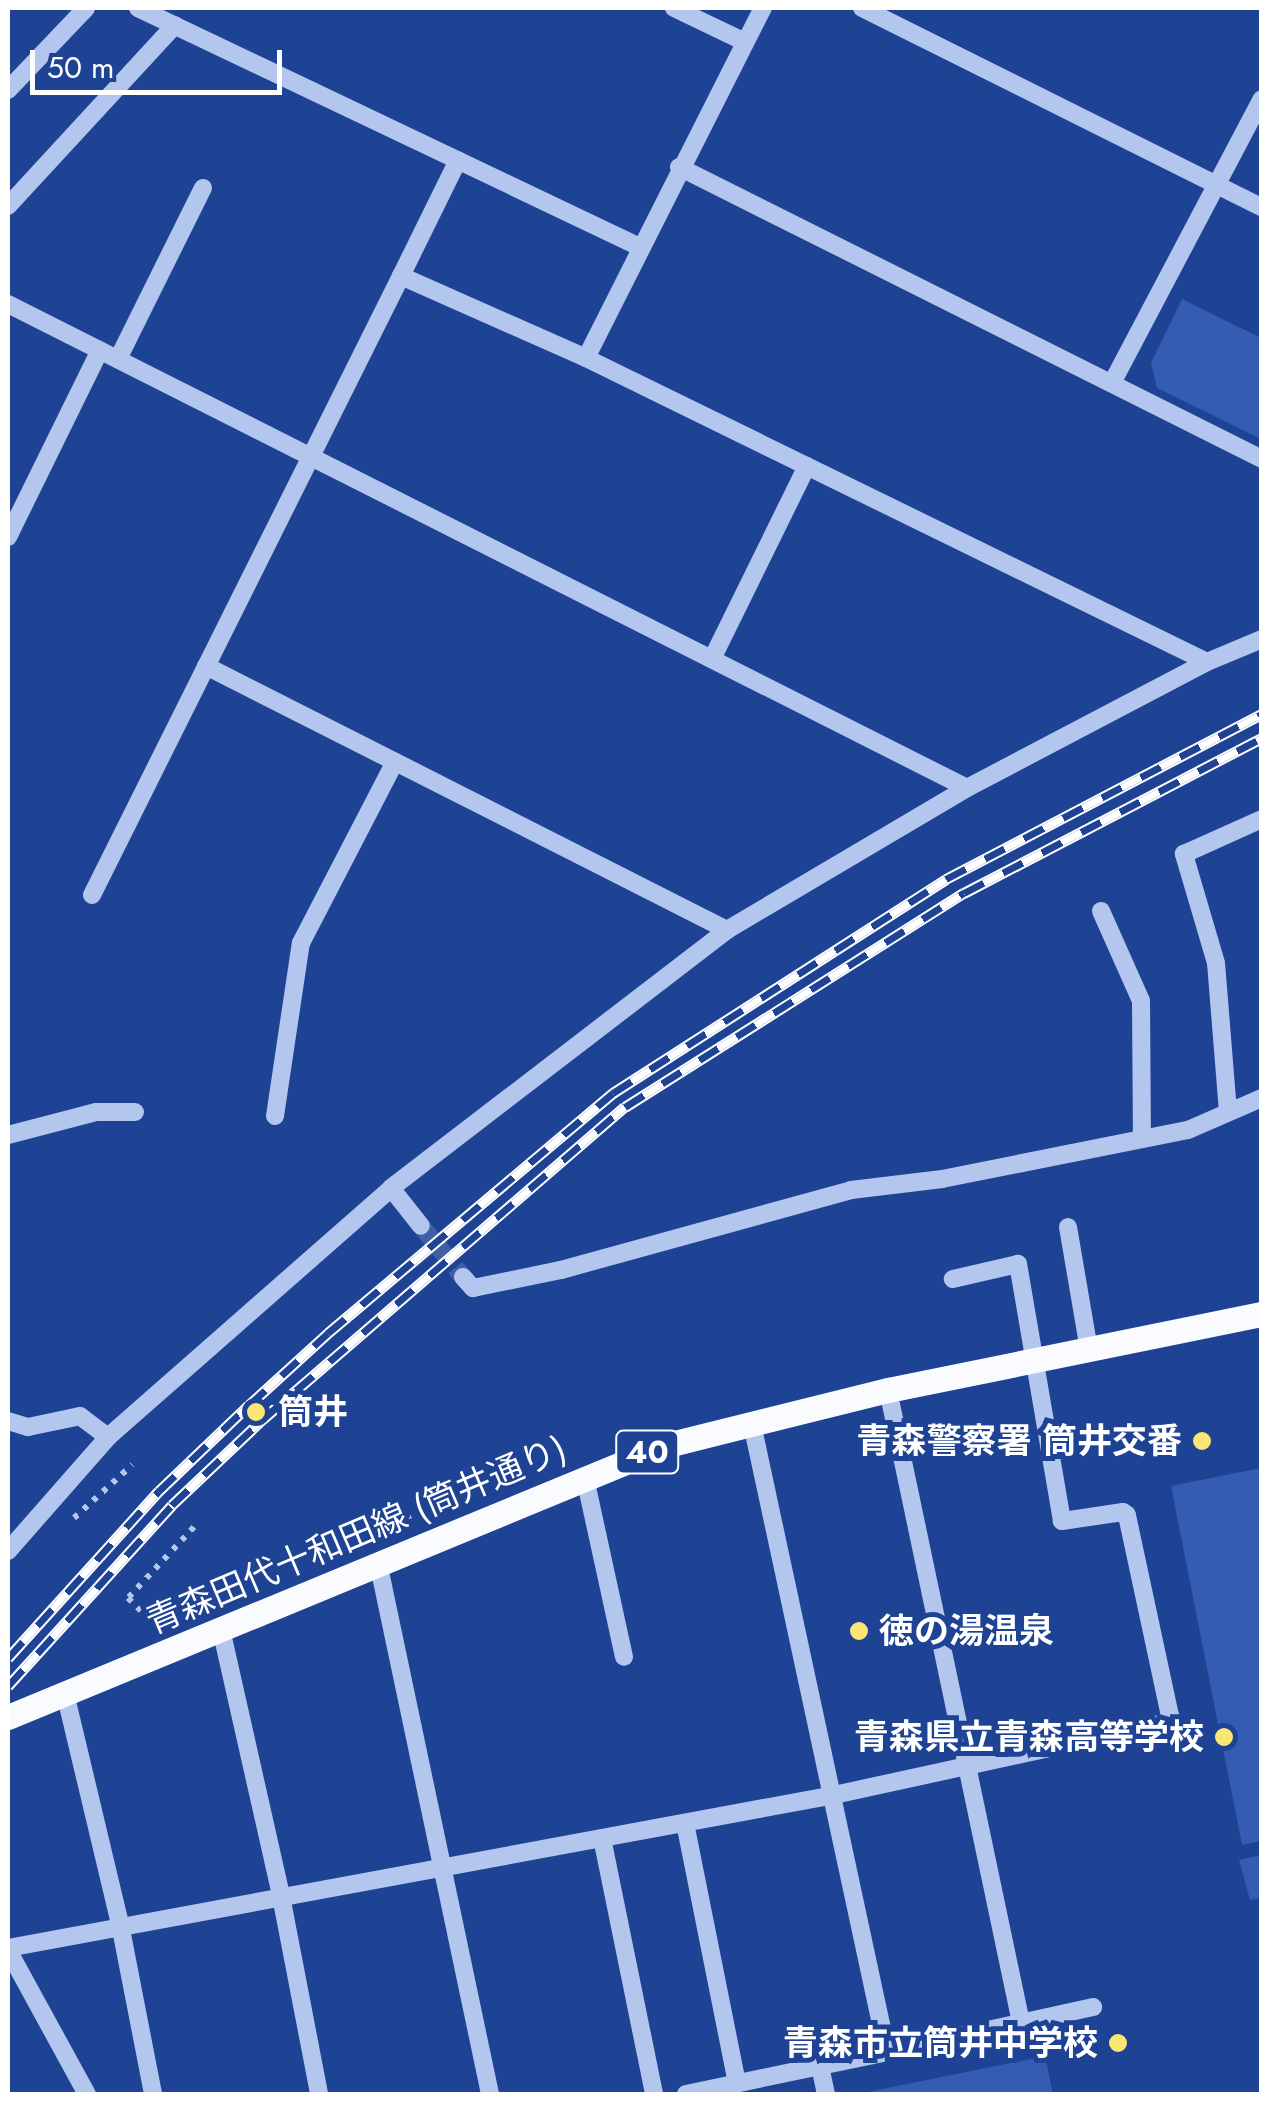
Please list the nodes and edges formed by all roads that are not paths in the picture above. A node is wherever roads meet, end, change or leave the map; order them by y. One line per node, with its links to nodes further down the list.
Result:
1 (86, 8): 8 (street)
2 (138, 8): 6 (street)
3 (674, 8): 7 (street)
4 (763, 8): 7 (street)
5 (862, 8): 12 (street)
6 (175, 25): 10 (street); 14 (street)
7 (745, 42): 11 (street)
8 (8, 90)
9 (1262, 99): 12 (street)
10 (458, 160): 16 (street); 17 (street)
11 (679, 167): 16 (street); 22 (street)
12 (1218, 187): 15 (street); 22 (street)
13 (204, 188): 21 (street)
14 (8, 206)
15 (1262, 207)
16 (640, 247): 20 (street)
17 (401, 276): 20 (street); 23 (street)
18 (8, 304): 19 (street)
19 (100, 350): 21 (street); 26 (street)
20 (586, 358): 25 (street)
21 (118, 359): 23 (street)
22 (1112, 383): 24 (street)
23 (310, 456): 28 (street); 30 (street)
24 (1262, 459)
25 (807, 466): 28 (street); 29 (street)
26 (8, 537)
27 (1262, 639): 29 (street)
28 (712, 658): 32 (street)
29 (1208, 662): 32 (street)
30 (206, 666): 31 (street); 34 (street)
31 (395, 762): 36 (street); 40 (street)
32 (967, 788): 36 (street)
33 (1262, 819): 39 (street)
34 (92, 895)
35 (1101, 911): 42 (street)
36 (727, 930): 43 (street)
37 (1262, 1098): 39 (street)
38 (136, 1112): 41 (street)
39 (1228, 1112): 42 (street)
40 (275, 1116)
41 (8, 1135)
42 (1142, 1140): 46 (street)
43 (391, 1188): 44 (street); 54 (street)
44 (421, 1226)
45 (1068, 1227): 49 (street)
46 (463, 1277)
47 (954, 1279): 50 (street)
48 (1262, 1314): 49 (main road, 青森田代十和田線 (筒井通り) / 40)
49 (1089, 1350): 50 (main road, 青森田代十和田線 (筒井通り) / 40)
50 (1033, 1362): 51 (main road, 青森田代十和田線 (筒井通り) / 40); 62 (street)
51 (888, 1390): 53 (main road, 青森田代十和田線 (筒井通り) / 40); 62 (street)
52 (8, 1422): 54 (street)
53 (752, 1424): 55 (main road, 青森田代十和田線 (筒井通り) / 40); 63 (street)
54 (108, 1436): 56 (street)
55 (585, 1478): 57 (main road, 青森田代十和田線 (筒井通り) / 40); 59 (street)
56 (8, 1551)
57 (378, 1562): 58 (main road, 青森田代十和田線 (筒井通り) / 40); 66 (street)
58 (221, 1629): 60 (main road, 青森田代十和田線 (筒井通り) / 40); 67 (street)
59 (624, 1657)
60 (65, 1692): 61 (main road, 青森田代十和田線 (筒井通り) / 40); 68 (street)
61 (8, 1716)
62 (967, 1768): 63 (street); 71 (street)
63 (834, 1795): 64 (street); 72 (street)
64 (684, 1823): 65 (street); 74 (street)
65 (602, 1838): 66 (street); 79 (street)
66 (445, 1868): 67 (street); 78 (street)
67 (281, 1896): 68 (street); 77 (street)
68 (120, 1924): 69 (street); 76 (street)
69 (8, 1949): 75 (street)
70 (1093, 2007): 71 (street)
71 (1021, 2023): 72 (street)
72 (888, 2052): 73 (street)
73 (820, 2066): 74 (street); 81 (street)
74 (736, 2084): 80 (street)
75 (80, 2093)
76 (153, 2094)
77 (319, 2094)
78 (490, 2094)
79 (654, 2094)
80 (686, 2094)
81 (826, 2094)

